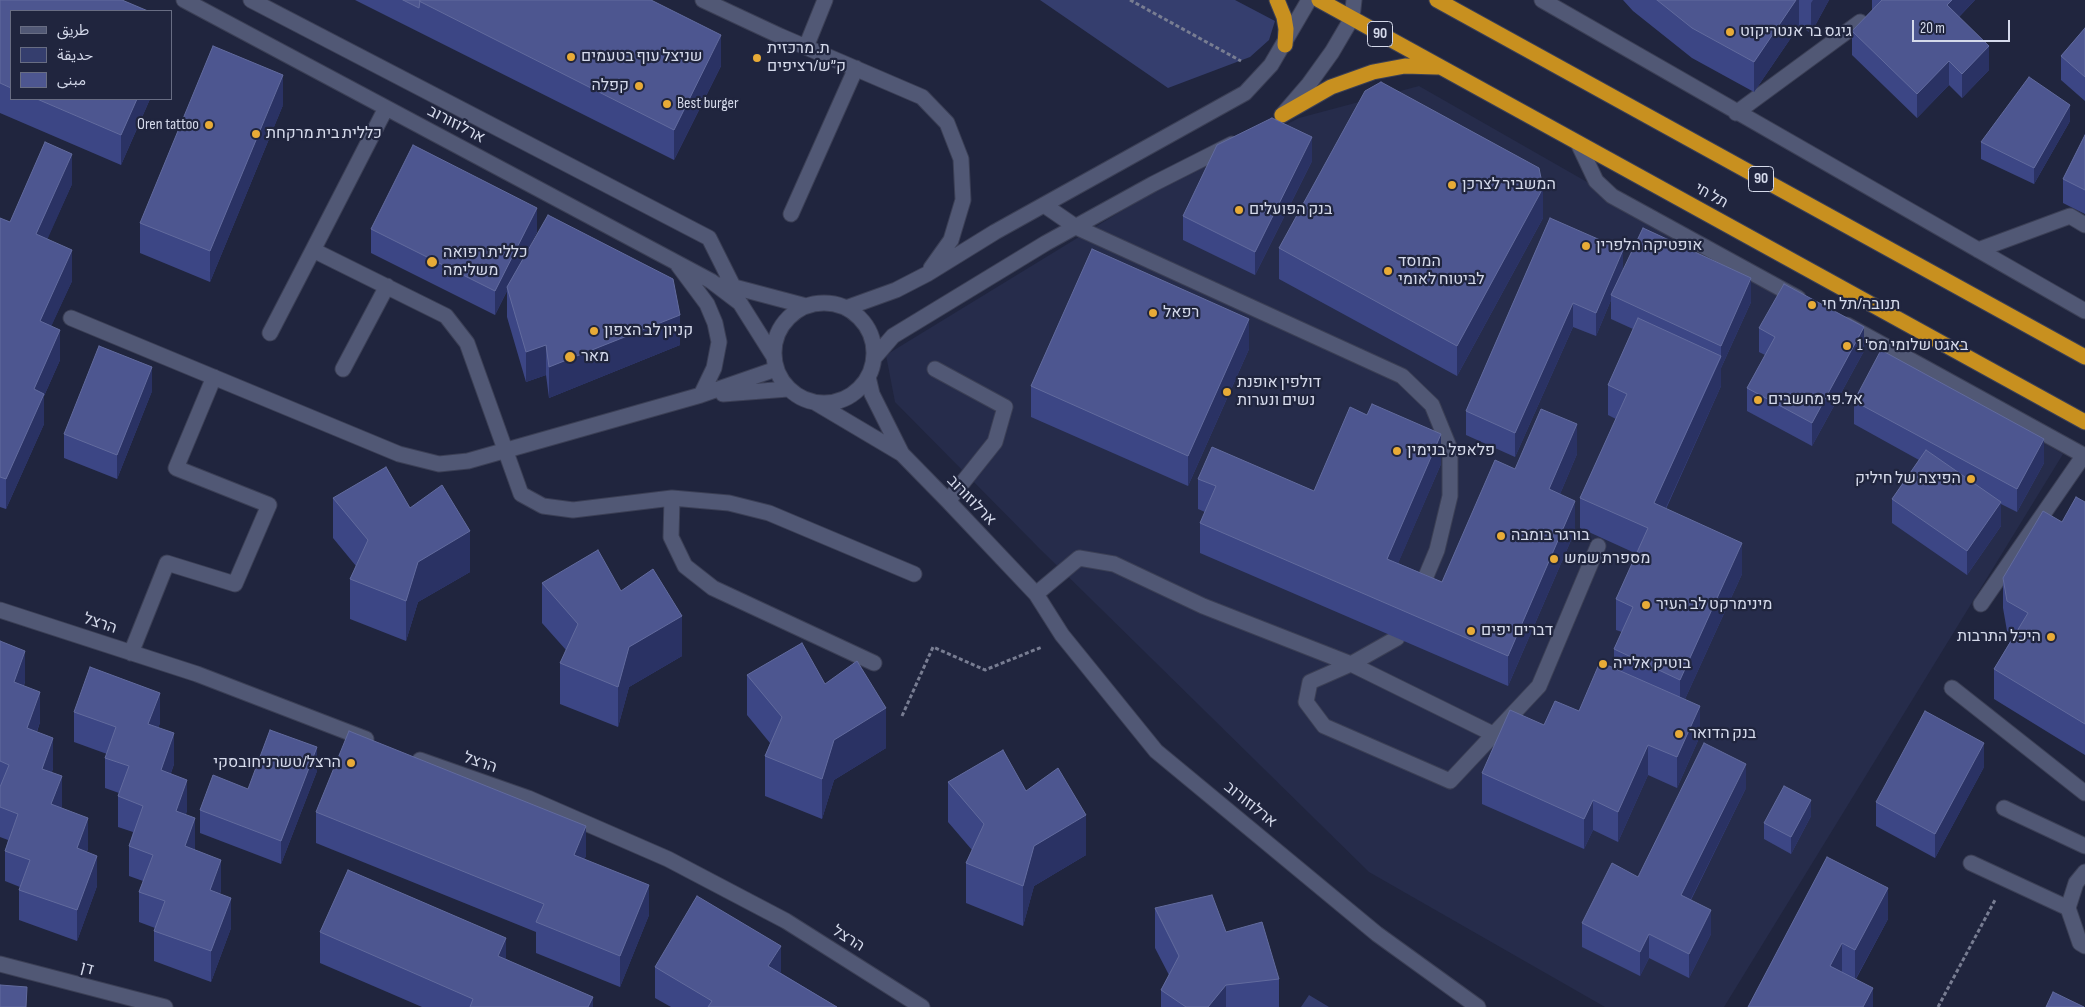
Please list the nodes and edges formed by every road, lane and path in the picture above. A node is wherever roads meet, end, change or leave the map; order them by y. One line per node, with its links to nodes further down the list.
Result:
1 (184, 0): 19 (street, ארלוזורוב)
2 (251, 0): 34 (street)
3 (704, 0): 15 (street)
4 (825, 0): 15 (street)
5 (1130, 0): 18 (path)
6 (1277, 0): 14 (highway)
7 (1310, 0): 14 (street)
8 (1319, 0): 12 (highway, תל חי / 90)
9 (1354, 0): 12 (street)
10 (1437, 0): 42 (highway, 90)
11 (1542, 0): 20 (street)
12 (1352, 18): 16 (highway, תל חי / 90); 21 (street)
13 (1860, 22): 20 (street)
14 (1285, 45): 18 (street)
15 (806, 47): 17 (street)
16 (1441, 67): 21 (highway); 23 (highway, תל חי / 90)
17 (856, 68): 25 (street); 31 (street)
18 (1264, 74): 24 (street)
19 (386, 108): 28 (street); 30 (street, ארלוזורוב)
20 (1736, 113): 29 (street)
21 (1275, 119)
22 (1246, 136): 27 (street)
23 (1578, 143): 36 (street); 52 (highway, תל חי / 90)
24 (1044, 205): 27 (street); 31 (street)
25 (791, 214)
26 (2085, 224): 29 (street)
27 (1076, 227): 43 (street); 61 (street)
28 (313, 250): 33 (street); 41 (street)
29 (1978, 250): 38 (street)
30 (676, 262): 32 (street, ארלוזורוב); 50 (street)
31 (927, 274): 37 (street)
32 (711, 281): 34 (street, ארלוזורוב); 44 (street, ארלוזורוב)
33 (387, 286): 46 (street); 53 (street)
34 (732, 286): 35 (street, ארלוזורוב)
35 (806, 306): 37 (street); 44 (street)
36 (1813, 306)
37 (846, 308): 43 (street)
38 (2085, 311)
39 (1831, 316): 55 (street)
40 (71, 318): 47 (street)
41 (270, 333)
42 (2085, 357)
43 (874, 358): 48 (street)
44 (775, 363): 49 (street); 50 (street)
45 (935, 368): 57 (street)
46 (343, 369)
47 (214, 377): 53 (street); 66 (street)
48 (868, 377): 51 (street); 54 (street, ארלוזורוב)
49 (788, 389): 50 (street); 51 (street)
50 (701, 395): 53 (street)
51 (816, 403): 54 (street, ארלוזורוב)
52 (2085, 422)
53 (505, 451): 56 (street)
54 (902, 454): 57 (street, ארלוזורוב)
55 (2084, 456): 62 (street)
56 (672, 498): 59 (street); 67 (street)
57 (948, 501): 60 (street, ארלוזורוב)
58 (1598, 546): 71 (street)
59 (914, 574)
60 (1036, 594): 68 (street); 85 (street, ארלוזורוב)
61 (1416, 601)
62 (1981, 604)
63 (0, 610): 66 (street, הרצל)
64 (1397, 638): 68 (street)
65 (1050, 644): 70 (path)
66 (131, 653): 72 (street, הרצל)
67 (874, 663)
68 (1351, 664): 71 (street); 71 (street)
69 (1952, 688): 74 (street)
70 (902, 716)
71 (1493, 734)
72 (379, 744)
73 (406, 755): 84 (street, הרצל)
74 (2085, 793)
75 (2004, 808): 76 (street)
76 (2085, 846)
77 (1971, 864): 79 (street)
78 (2085, 872): 80 (street)
79 (2006, 880): 80 (street); 86 (path)
80 (2068, 908): 81 (street)
81 (2085, 946)
82 (0, 964): 83 (street, דן)
83 (165, 1007)
84 (922, 1007)
85 (1478, 1007)
86 (1938, 1007)

